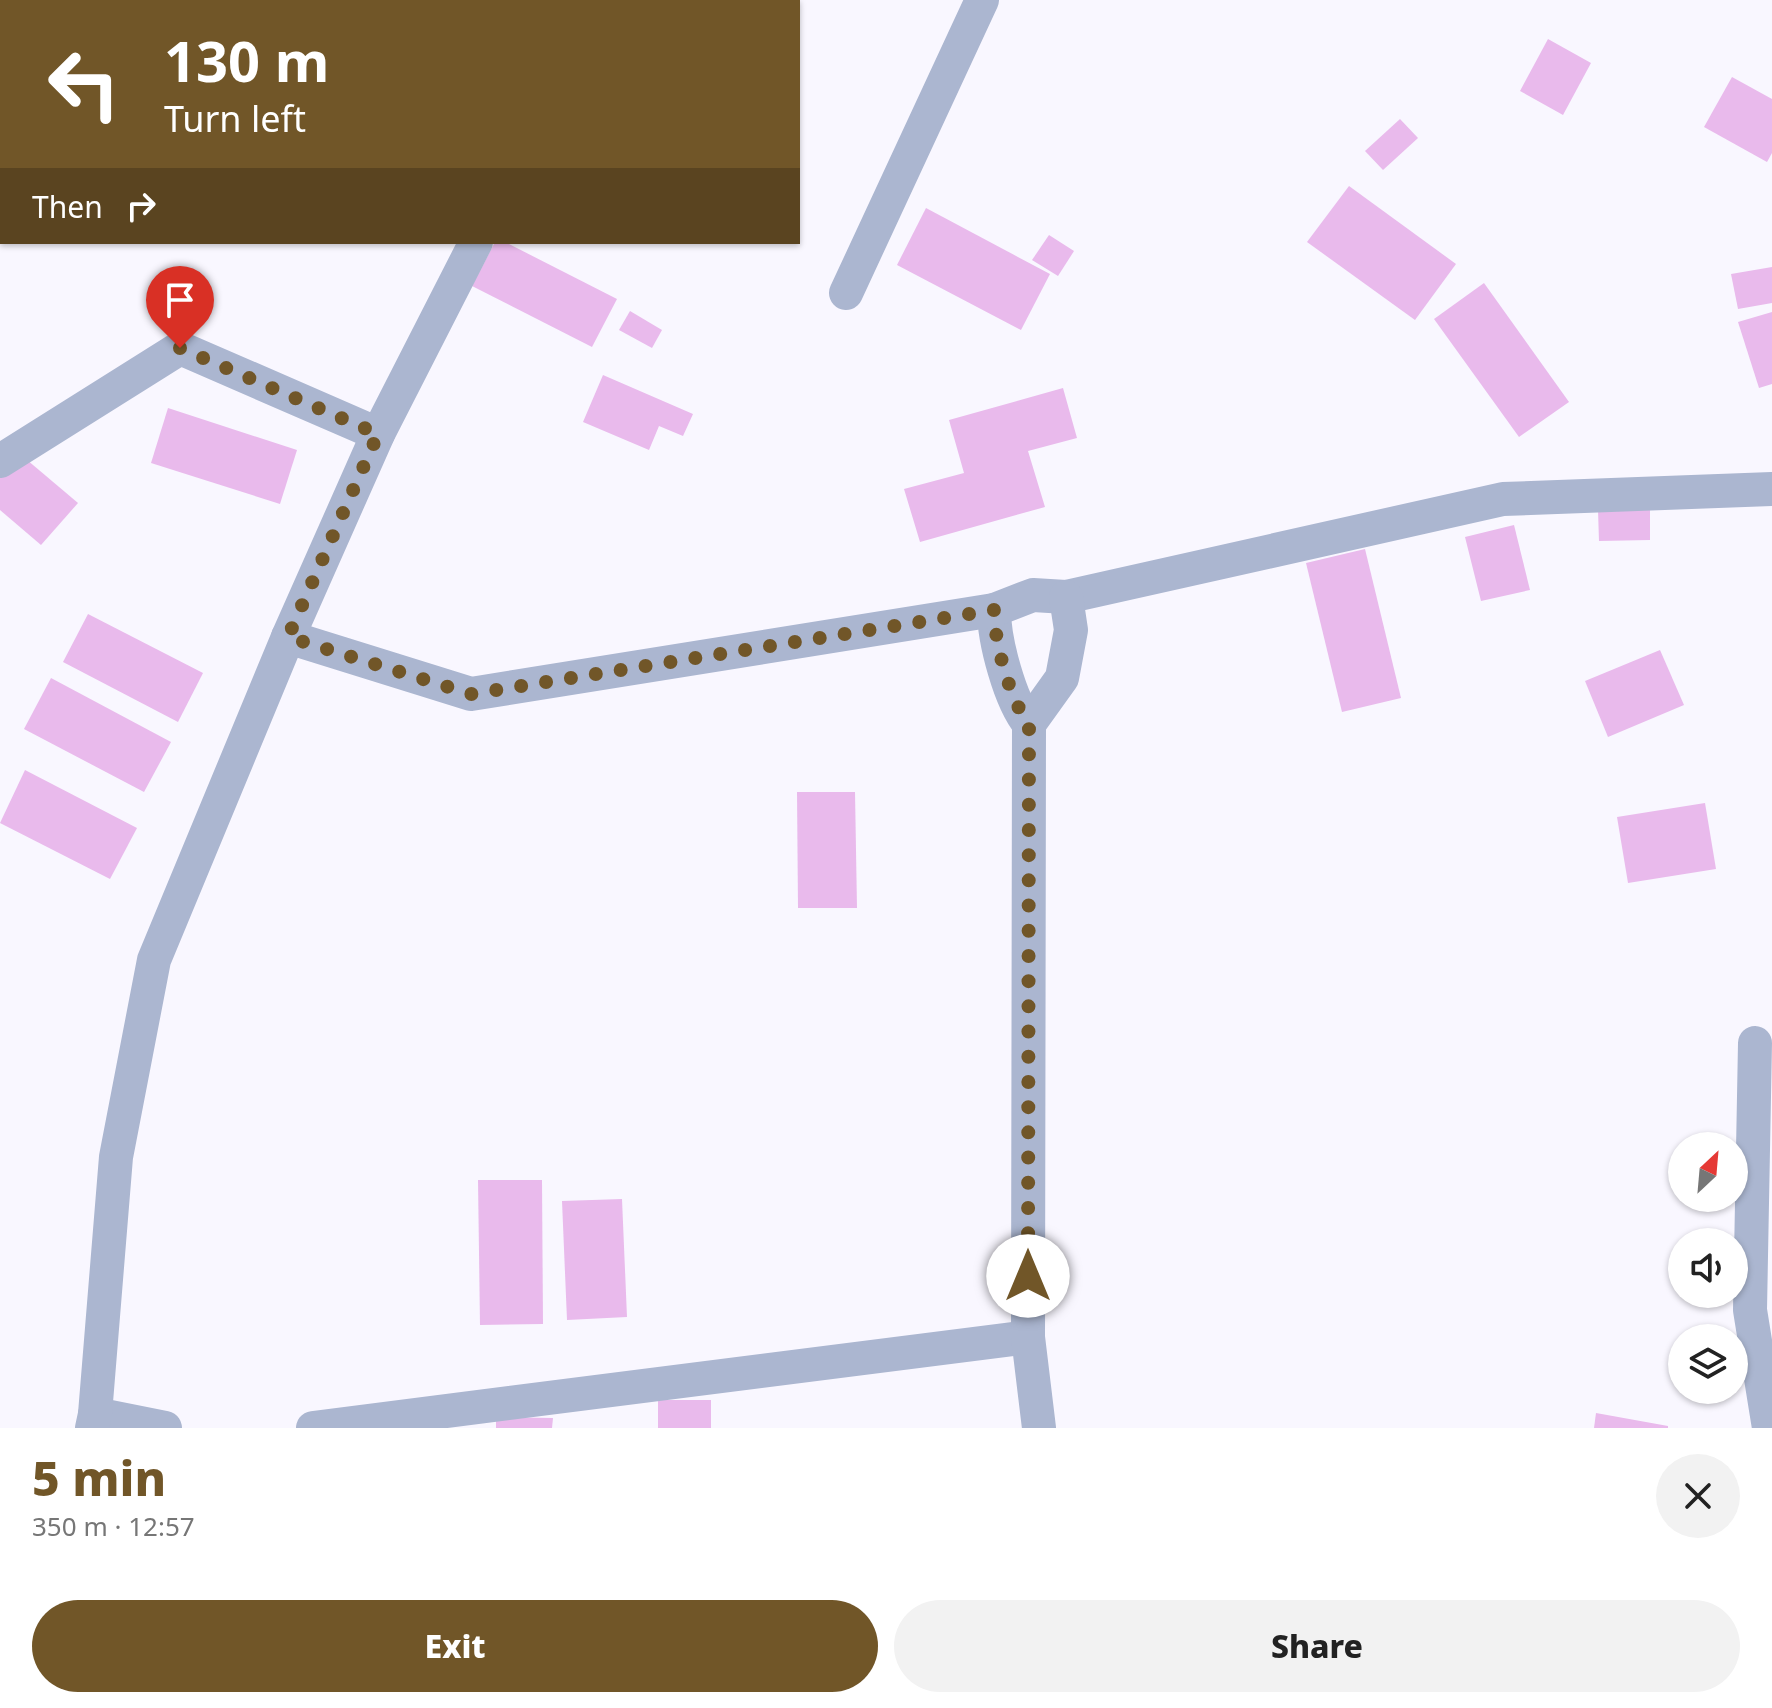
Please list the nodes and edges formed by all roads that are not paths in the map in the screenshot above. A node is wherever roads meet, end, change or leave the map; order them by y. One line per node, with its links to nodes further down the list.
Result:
1 (982, 0): 3 (street)
2 (475, 244): 4 (street)
3 (846, 293)
4 (378, 434): 5 (street); 9 (street)
5 (0, 461)
6 (1772, 489): 7 (street)
7 (1066, 597): 8 (street); 10 (street)
8 (994, 610): 9 (street); 10 (street)
9 (288, 637): 13 (street)
10 (1029, 724): 12 (street)
11 (1755, 1043): 17 (street)
12 (1028, 1337): 15 (street); 16 (street)
13 (94, 1421): 14 (street)
14 (165, 1428)
15 (313, 1428)
16 (1039, 1428)
17 (1769, 1428)

